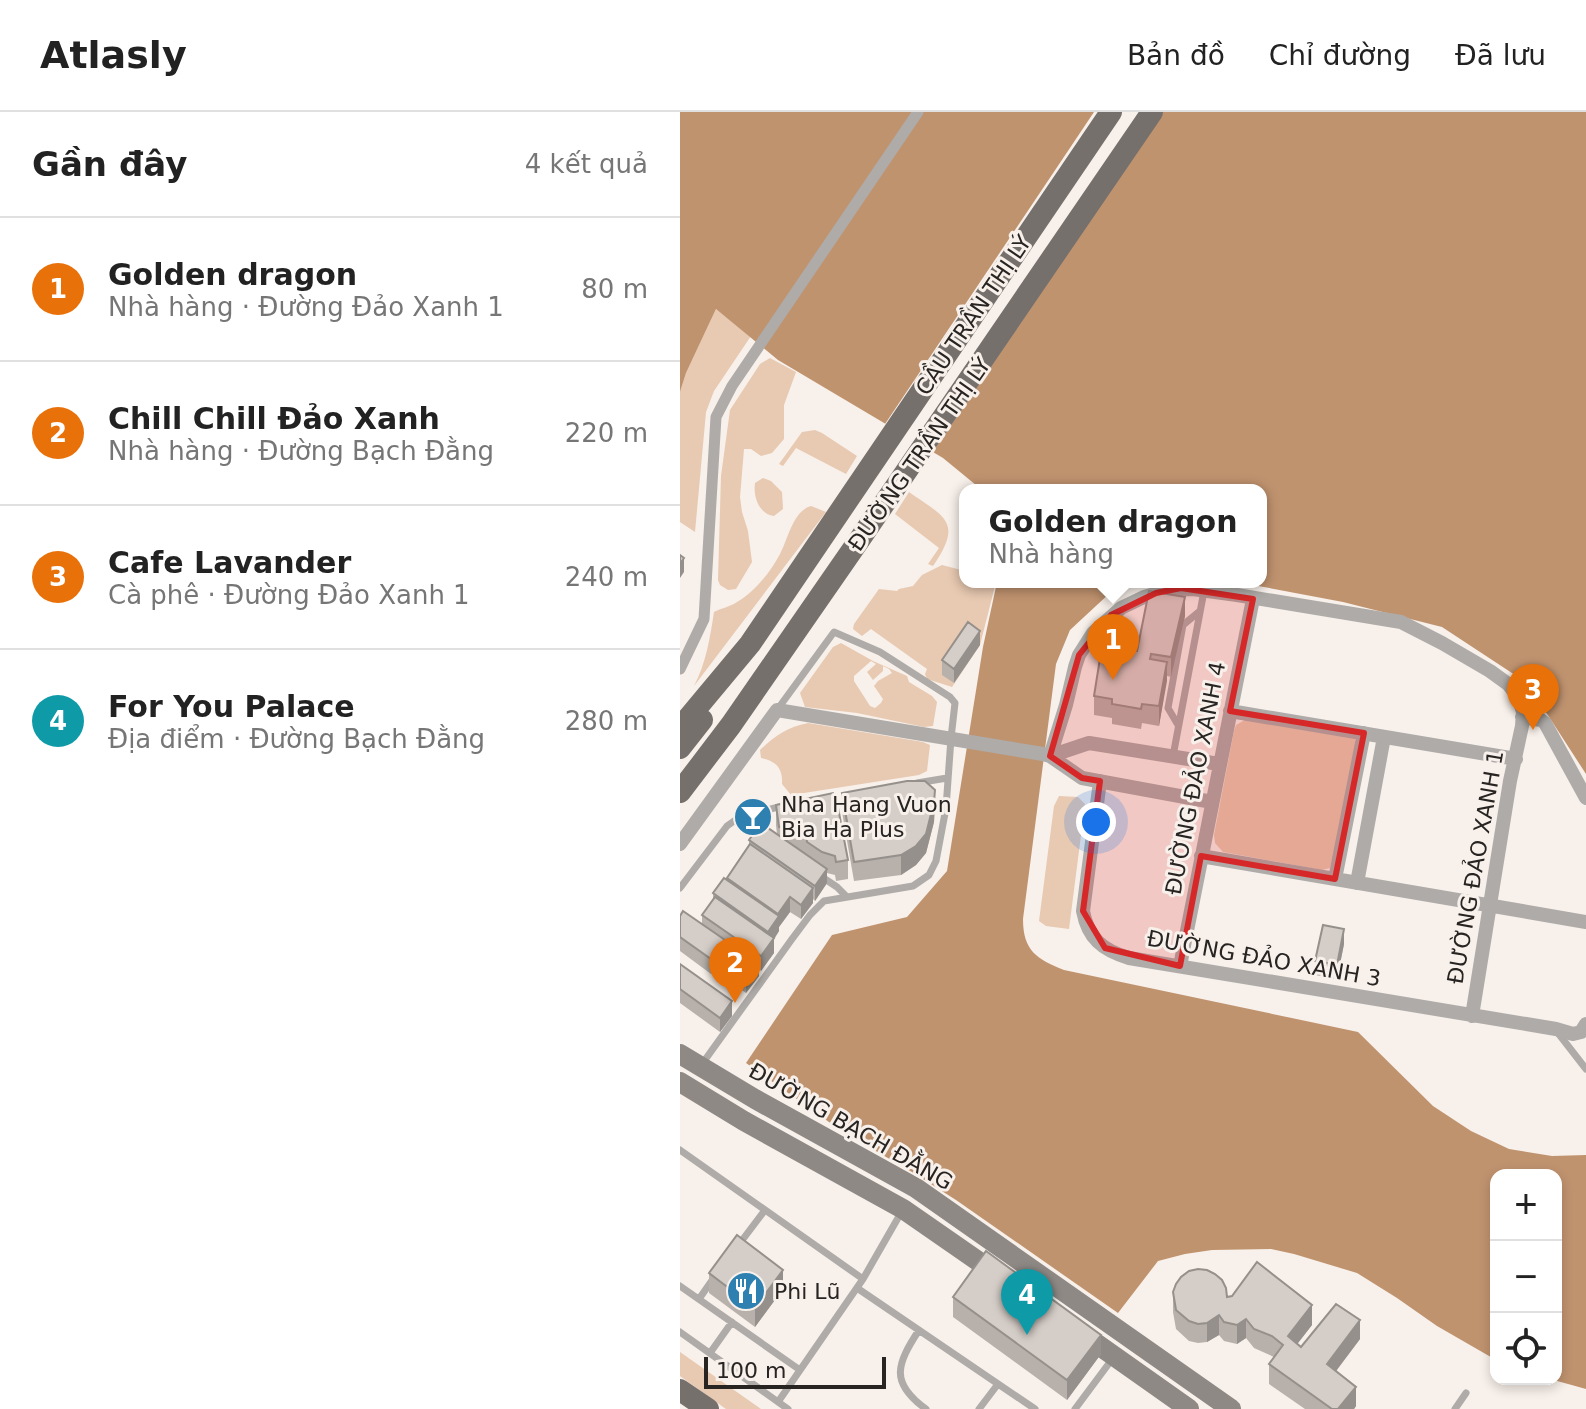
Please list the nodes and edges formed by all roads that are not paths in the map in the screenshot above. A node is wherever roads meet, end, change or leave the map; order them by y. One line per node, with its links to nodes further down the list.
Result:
1 (918, 112): 10 (street)
2 (1111, 112): 4 (main road, CẦU TRẦN THỊ LÝ)
3 (1152, 112): 9 (main road, ĐƯỜNG TRẦN THỊ LÝ)
4 (836, 518): 8 (main road, ĐƯỜNG TRẦN THỊ LÝ)
5 (1204, 591): 6 (street); 7 (lane); 20 (street)
6 (1253, 599): 12 (street, ĐƯỜNG ĐẢO XANH 4); 13 (street)
7 (1200, 611): 14 (lane); 14 (lane)
8 (750, 644): 15 (main road, ĐƯỜNG TRẦN THỊ LÝ); 19 (main road)
9 (776, 658): 24 (main road); 28 (main road, ĐƯỜNG TRẦN THỊ LÝ)
10 (680, 669)
11 (777, 710): 18 (street); 18 (lane); 33 (street)
12 (1230, 711): 16 (street); 23 (street, ĐƯỜNG ĐẢO XANH 4)
13 (1522, 717): 22 (street, ĐƯỜNG ĐẢO XANH 1); 29 (street)
14 (1179, 726): 21 (lane)
15 (680, 728)
16 (1364, 733): 17 (street); 37 (street)
17 (1384, 737): 22 (street); 38 (street)
18 (951, 738): 20 (street); 25 (lane)
19 (680, 748)
20 (1046, 755): 21 (street); 26 (street)
21 (1173, 756): 23 (street)
22 (1516, 759): 41 (street, ĐƯỜNG ĐẢO XANH 1)
23 (1219, 764): 30 (street, ĐƯỜNG ĐẢO XANH 4)
24 (680, 770)
25 (947, 778): 27 (lane); 40 (lane)
26 (1100, 781): 30 (street); 43 (street, ĐƯỜNG ĐẢO XANH 3)
27 (904, 786)
28 (680, 792)
29 (1586, 798)
30 (1212, 802): 35 (street, ĐƯỜNG ĐẢO XANH 4)
31 (788, 806): 32 (lane)
32 (736, 819): 34 (lane); 39 (lane)
33 (680, 844)
34 (774, 844)
35 (1201, 856): 37 (street); 43 (street, ĐƯỜNG ĐẢO XANH 4)
36 (811, 870): 40 (lane)
37 (1335, 879): 38 (street)
38 (1357, 883): 41 (street)
39 (680, 888)
40 (846, 896): 45 (lane)
41 (1489, 906): 42 (street); 46 (street, ĐƯỜNG ĐẢO XANH 1)
42 (1586, 922)
43 (1180, 966): 46 (street, ĐƯỜNG ĐẢO XANH 3)
44 (753, 968): 45 (lane)
45 (765, 977): 50 (lane)
46 (1472, 1016): 48 (street, ĐƯỜNG ĐẢO XANH 3)
47 (1586, 1024): 48 (street, ĐƯỜNG ĐẢO XANH 3)
48 (1556, 1029): 51 (lane)
49 (680, 1054): 50 (main road, ĐƯỜNG BẠCH ĐẰNG)
50 (701, 1066): 52 (main road); 54 (main road, ĐƯỜNG BẠCH ĐẰNG)
51 (1586, 1069)
52 (682, 1088): 55 (main road, ĐƯỜNG BẠCH ĐẰNG)
53 (680, 1150): 56 (lane)
54 (916, 1188): 55 (main road); 68 (main road, ĐƯỜNG BẠCH ĐẰNG)
55 (903, 1209): 59 (lane); 61 (main road, ĐƯỜNG BẠCH ĐẰNG)
56 (765, 1210): 57 (lane); 59 (lane)
57 (736, 1248)
58 (718, 1273): 63 (lane)
59 (863, 1279): 62 (lane)
60 (680, 1286): 63 (lane)
61 (1015, 1287)
62 (857, 1288): 66 (lane); 71 (lane)
63 (699, 1299): 64 (lane)
64 (732, 1322): 69 (lane); 71 (lane)
65 (1065, 1322): 70 (main road)
66 (919, 1330): 72 (lane); 80 (lane)
67 (680, 1332): 69 (lane)
68 (1128, 1336): 70 (main road); 85 (main road, ĐƯỜNG BẠCH ĐẰNG)
69 (710, 1353): 75 (lane)
70 (1115, 1356): 83 (lane); 84 (main road)
71 (800, 1370): 75 (lane)
72 (998, 1384): 81 (lane); 82 (lane)
73 (680, 1390): 78 (main road)
74 (1466, 1393): 86 (lane)
75 (778, 1402): 79 (lane)
76 (680, 1406): 77 (main road)
77 (685, 1409)
78 (708, 1409)
79 (788, 1409)
80 (925, 1409)
81 (979, 1409)
82 (1035, 1409)
83 (1075, 1409)
84 (1189, 1409)
85 (1231, 1409)
86 (1455, 1409)

